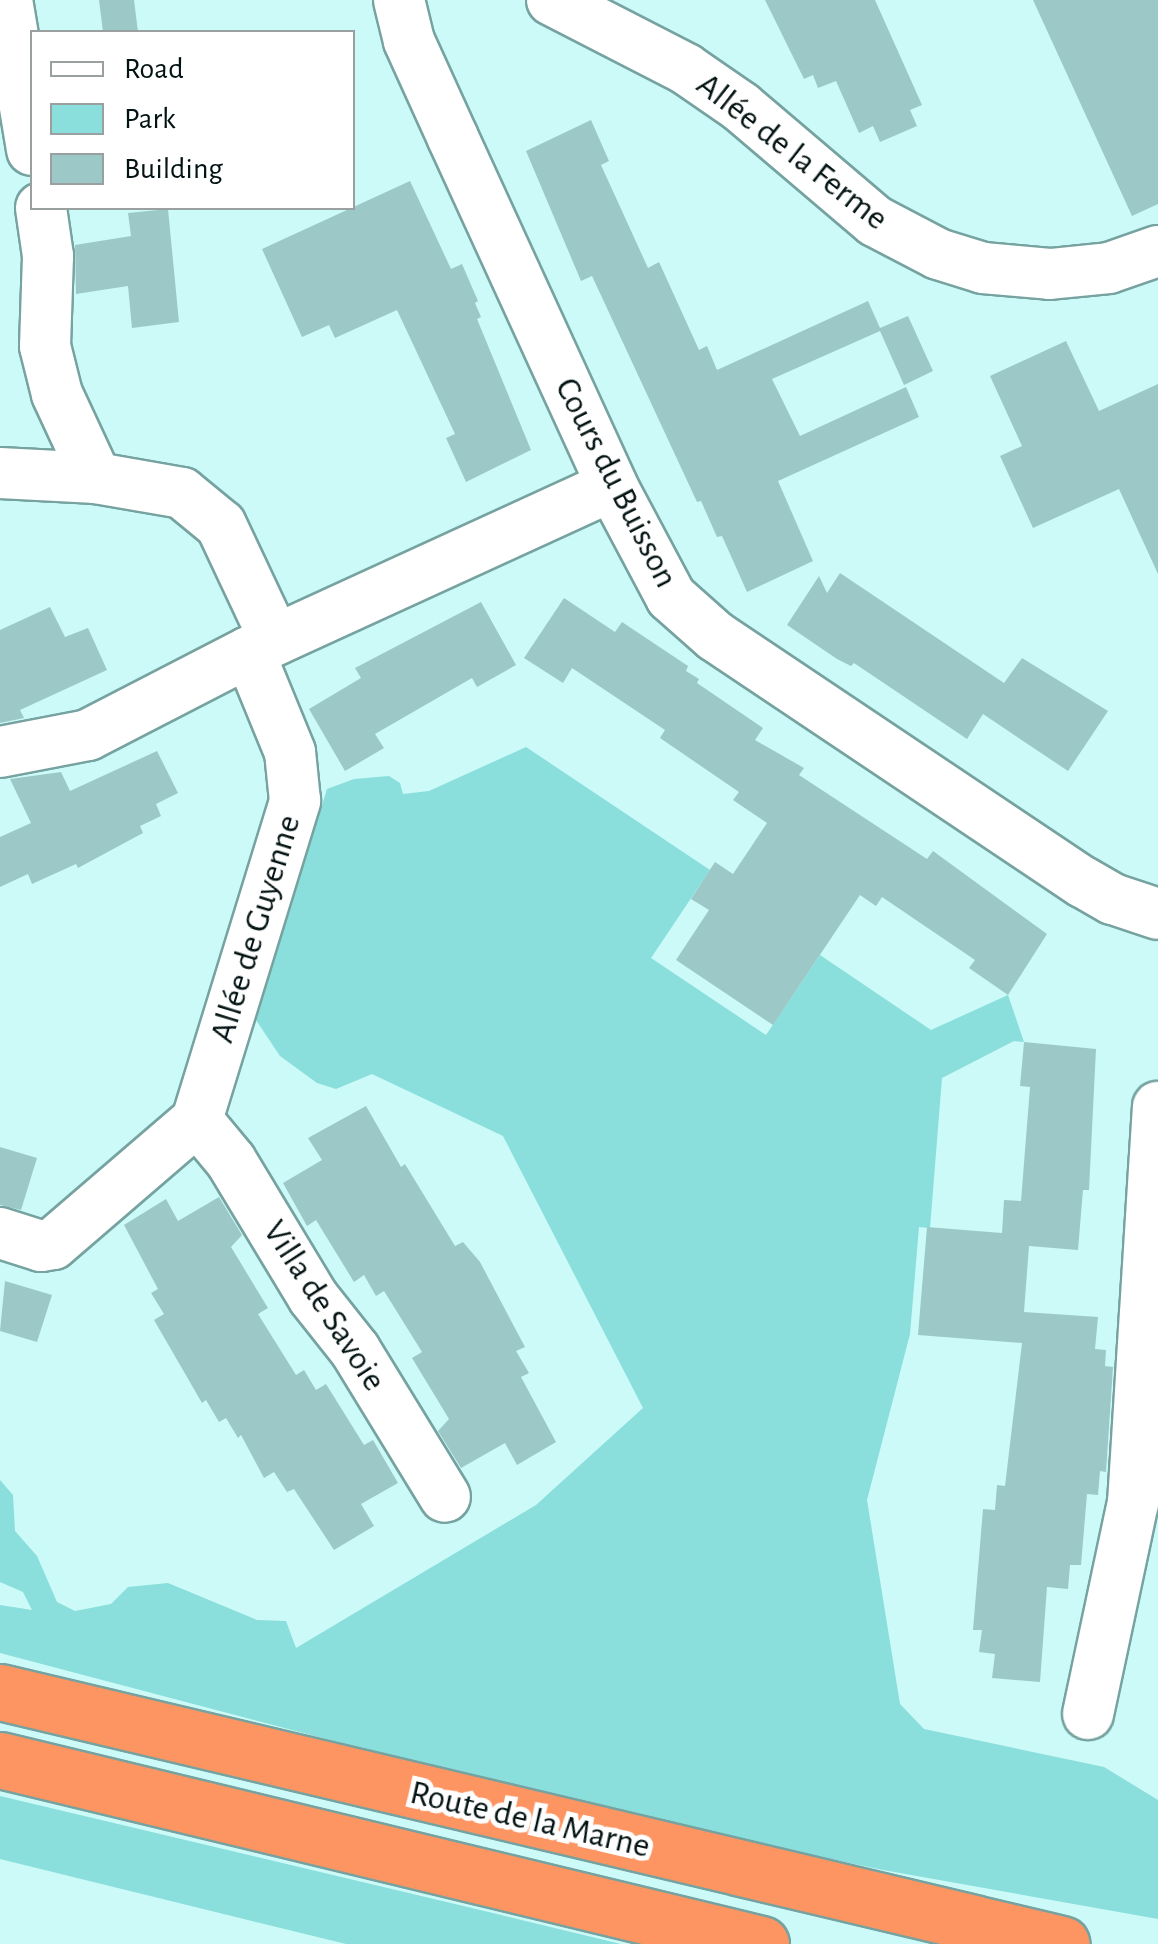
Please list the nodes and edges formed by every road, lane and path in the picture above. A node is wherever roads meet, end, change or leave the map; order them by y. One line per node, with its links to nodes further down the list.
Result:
1 (7, 0): 4 (street)
2 (399, 0): 9 (street, Cours du Buisson)
3 (552, 0): 6 (street, Allée de la Ferme)
4 (30, 138)
5 (41, 210): 8 (street)
6 (1158, 251)
7 (0, 473): 8 (street, Allée de Guyenne)
8 (96, 478): 10 (street, Allée de Guyenne)
9 (612, 486): 10 (street); 12 (street, Cours du Buisson)
10 (262, 646): 11 (street); 14 (street, Allée de Guyenne)
11 (0, 752)
12 (1158, 914)
13 (1158, 1107): 18 (street)
14 (197, 1120): 15 (street); 16 (street, Villa de Savoie)
15 (0, 1233)
16 (445, 1498)
17 (0, 1692): 21 (highway, Route de la Marne)
18 (1088, 1714)
19 (0, 1760): 20 (highway, Route de la Marne)
20 (761, 1944)
21 (1062, 1944)

